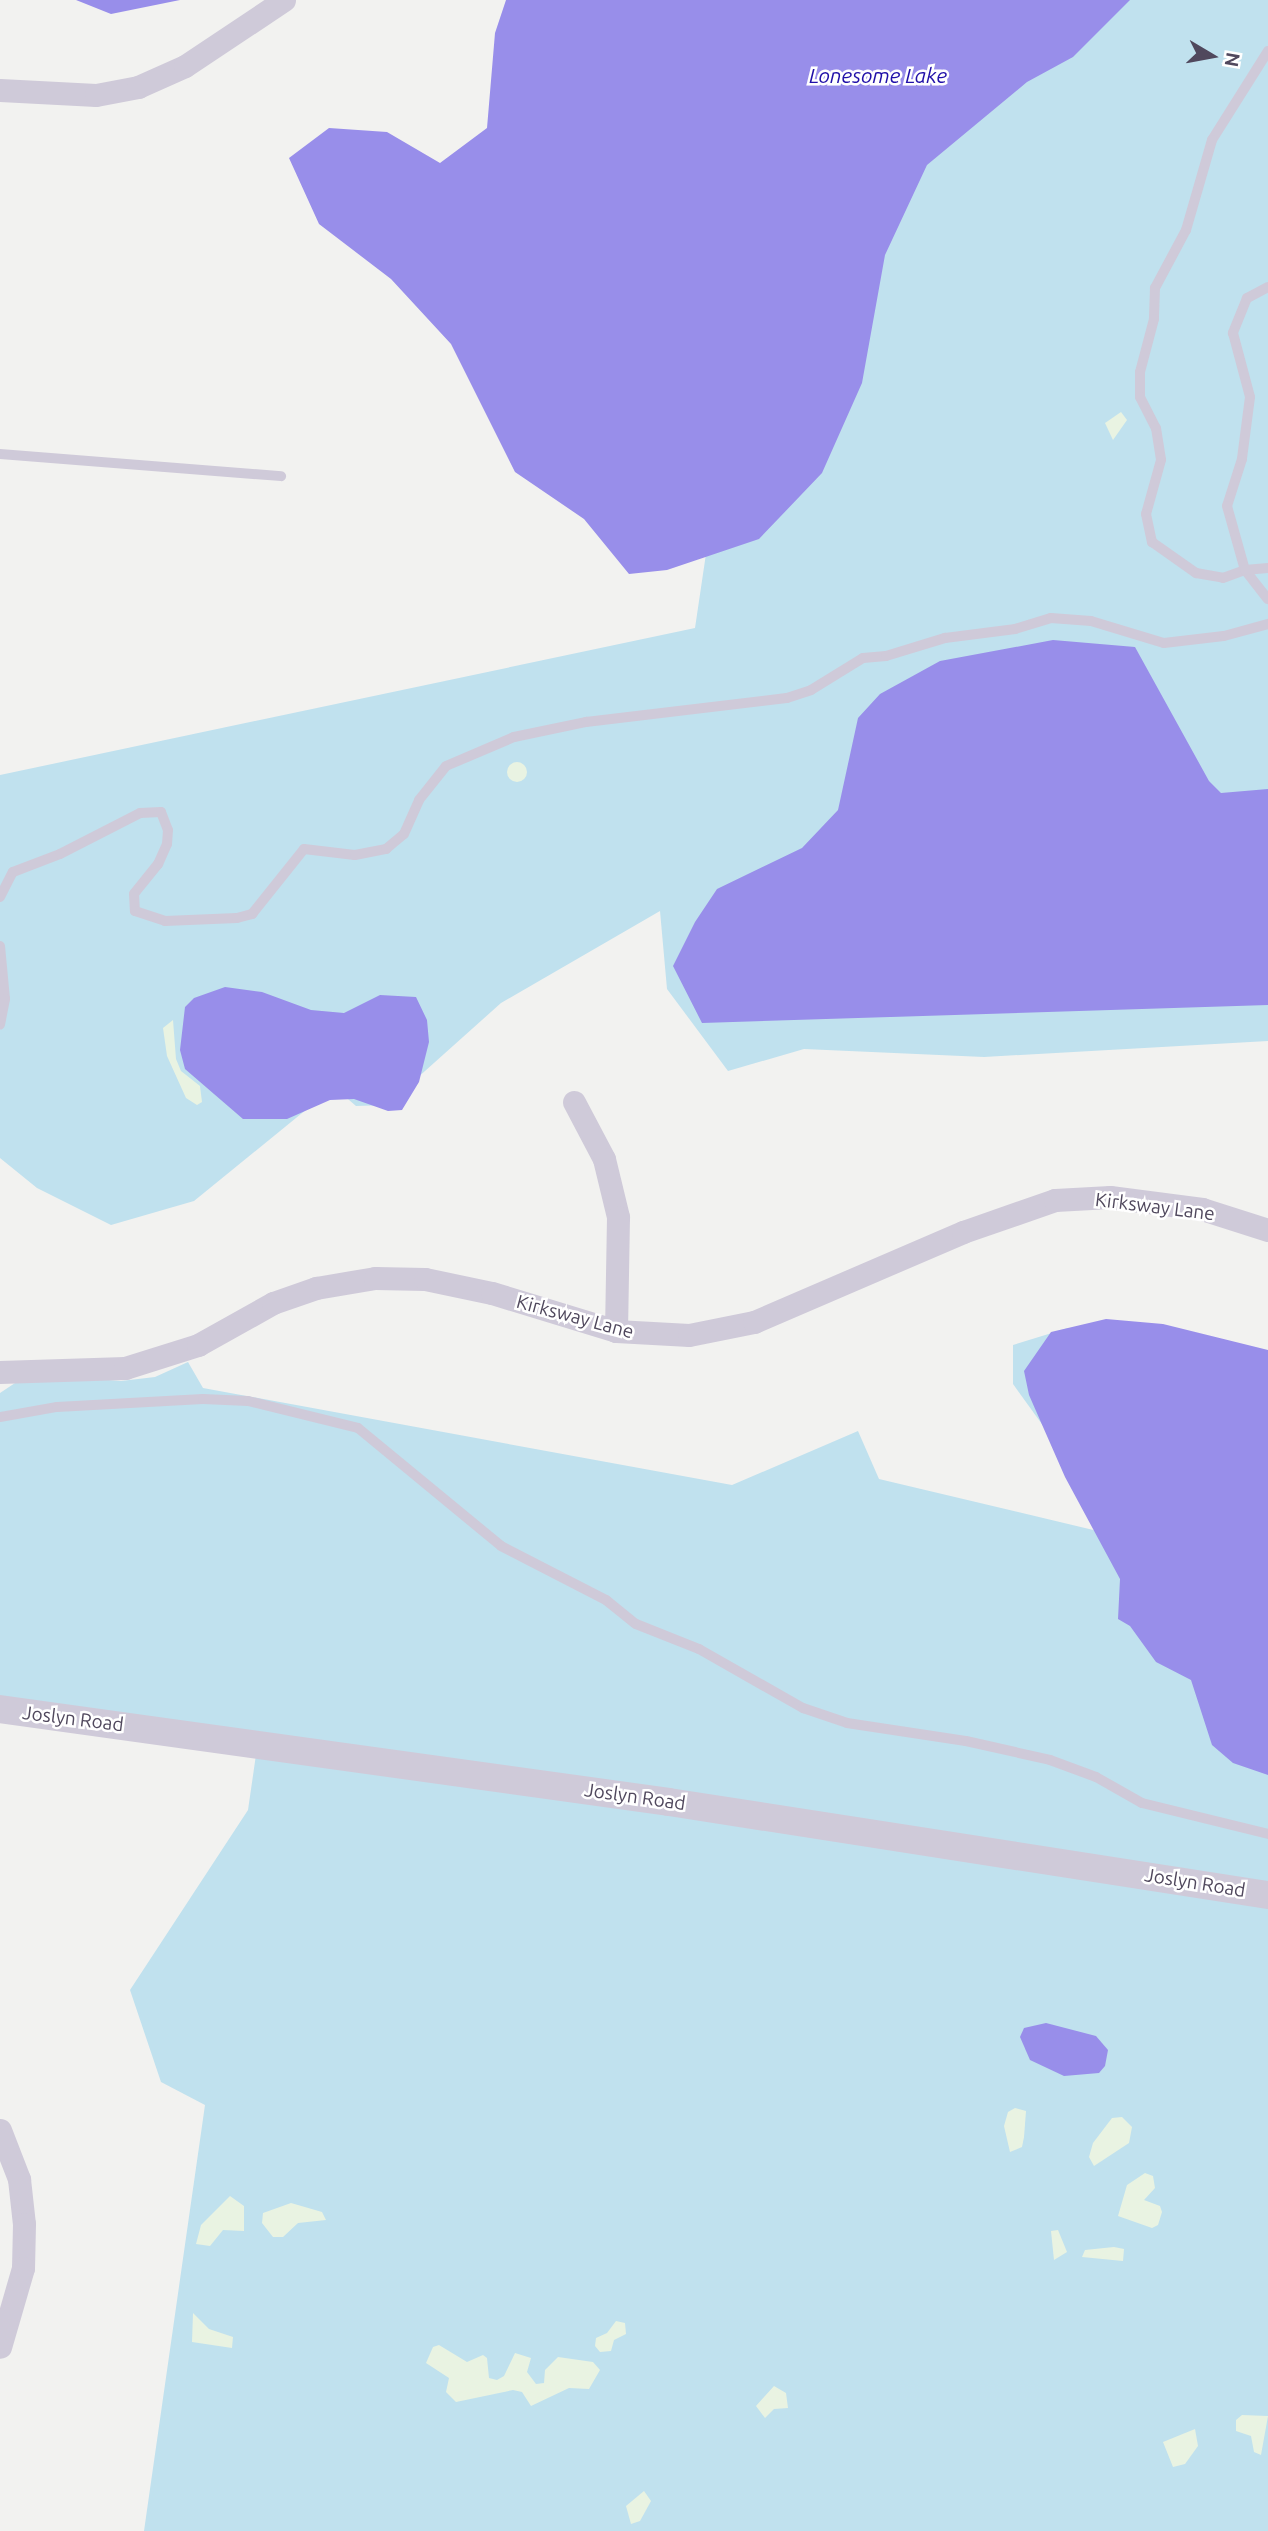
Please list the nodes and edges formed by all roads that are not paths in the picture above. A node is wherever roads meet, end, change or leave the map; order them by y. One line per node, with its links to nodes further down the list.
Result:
1 (284, 0): 3 (street)
2 (1268, 51): 8 (lane)
3 (0, 90)
4 (1268, 287): 8 (lane)
5 (0, 454): 6 (lane)
6 (281, 476)
7 (1268, 568): 8 (lane)
8 (1245, 570): 9 (lane)
9 (1268, 599)
10 (1268, 624): 11 (lane)
11 (0, 897)
12 (0, 946): 13 (lane)
13 (0, 1025)
14 (574, 1102): 16 (street)
15 (1268, 1230): 16 (street, Kirksway Lane)
16 (616, 1331): 17 (street, Kirksway Lane)
17 (0, 1372)
18 (0, 1417): 20 (lane)
19 (0, 1709): 21 (street, Joslyn Road)
20 (1268, 1834)
21 (1268, 1895)
22 (0, 2130): 23 (street)
23 (0, 2347)

